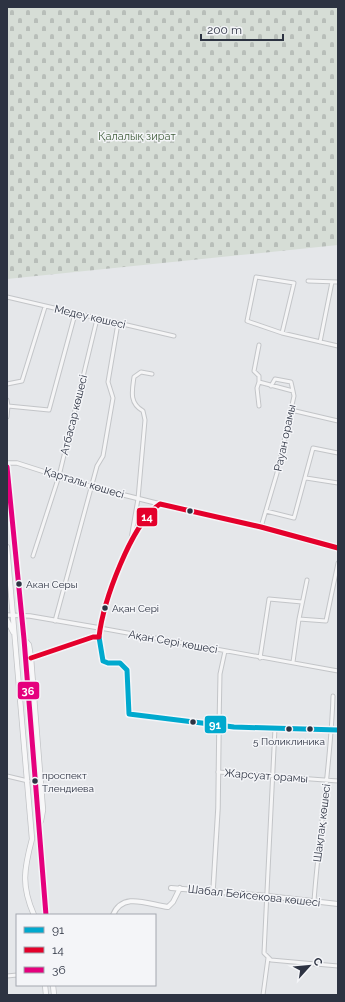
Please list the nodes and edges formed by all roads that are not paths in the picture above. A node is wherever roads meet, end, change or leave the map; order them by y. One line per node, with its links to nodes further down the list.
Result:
1 (308, 281): 2 (street)
2 (332, 282): 3 (street); 11 (street)
3 (338, 282)
4 (7, 297): 5 (street, Медеу көшесі)
5 (45, 307): 6 (street, Медеу көшесі); 16 (street)
6 (75, 314): 7 (street, Медеу көшесі); 20 (street)
7 (97, 319): 8 (street, Медеу көшесі); 28 (street, Атбасар көшесі)
8 (118, 323): 10 (street, Медеу көшесі); 31 (street)
9 (282, 333): 9 (street); 11 (street)
10 (174, 336)
11 (320, 342): 13 (street)
12 (259, 345): 15 (street)
13 (338, 346)
14 (152, 374): 32 (street)
15 (259, 382): 17 (street, Рауан орамы); 21 (street)
16 (7, 384)
17 (271, 386): 18 (street, Рауан орамы); 18 (street)
18 (294, 391): 22 (street, Рауан орамы)
19 (7, 400): 20 (street)
20 (8, 406): 23 (street)
21 (259, 406)
22 (291, 410): 24 (street); 34 (street, Рауан орамы)
23 (7, 417)
24 (338, 420)
25 (338, 453): 29 (street)
26 (7, 463): 28 (street, Қарталы көшесі)
27 (7, 467): 45 (main road)
28 (59, 476): 31 (street, Қарталы көшесі); 39 (street, Атбасар көшесі)
29 (306, 478): 30 (street); 34 (street)
30 (338, 483)
31 (92, 487): 32 (street, Қарталы көшесі); 48 (street)
32 (138, 499): 33 (street, Қарталы көшесі); 36 (street)
33 (160, 504): 35 (street, Қарталы көшесі); 36 (street)
34 (266, 511): 35 (street, Рауан орамы)
35 (261, 527): 38 (street, Қарталы көшесі)
36 (131, 541): 49 (street)
37 (7, 547): 43 (main road)
38 (338, 548)
39 (33, 556)
40 (338, 563): 46 (street)
41 (307, 580): 42 (street)
42 (302, 602): 46 (street); 55 (street)
43 (13, 614): 44 (street, Ақан Сері көшесі); 45 (street, Ақан Сері көшесі); 51 (main road)
44 (7, 615)
45 (22, 615): 48 (street, Ақан Сері көшесі); 52 (main road)
46 (299, 619): 56 (street)
47 (7, 620): 51 (main road)
48 (55, 621): 49 (street, Ақан Сері көшесі)
49 (100, 628): 50 (street); 53 (street, Ақан Сері көшесі)
50 (99, 637): 54 (street); 61 (street)
51 (16, 638): 65 (main road)
52 (24, 639): 54 (main road); 59 (main road)
53 (225, 651): 55 (street, Ақан Сері көшесі); 61 (street)
54 (31, 658): 57 (main road)
55 (260, 658): 56 (street, Ақан Сері көшесі)
56 (293, 662): 58 (street, Ақан Сері көшесі)
57 (32, 667): 59 (main road); 73 (main road)
58 (338, 671)
59 (27, 681): 66 (main road)
60 (333, 696): 63 (street, Шақпақ көшесі)
61 (219, 726): 62 (street); 67 (street)
62 (275, 728): 63 (street); 69 (street)
63 (332, 730): 64 (street); 70 (street, Шақпақ көшесі)
64 (338, 730)
65 (24, 739): 66 (main road); 71 (main road)
66 (32, 739): 73 (main road)
67 (218, 772): 69 (street, Жарсуат орамы); 78 (street)
68 (7, 776): 71 (street)
69 (272, 777): 70 (street, Жарсуат орамы); 79 (street)
70 (328, 780): 72 (street, Жарсуат орамы); 80 (street, Шақпақ көшесі)
71 (28, 781): 74 (main road)
72 (338, 781)
73 (40, 827): 75 (main road)
74 (32, 839): 75 (main road); 82 (main road)
75 (40, 839): 83 (main road)
76 (171, 888): 77 (main road, Шабал Бейсекова көшесі)
77 (180, 888): 78 (main road, Шабал Бейсекова көшесі); 84 (main road)
78 (213, 891): 79 (main road, Шабал Бейсекова көшесі)
79 (268, 896): 80 (main road, Шабал Бейсекова көшесі); 85 (street)
80 (314, 901): 81 (main road, Шабал Бейсекова көшесі)
81 (338, 904)
82 (34, 914)
83 (46, 914)
84 (114, 914)
85 (267, 957): 86 (street); 87 (street)
86 (338, 966)
87 (264, 995)

